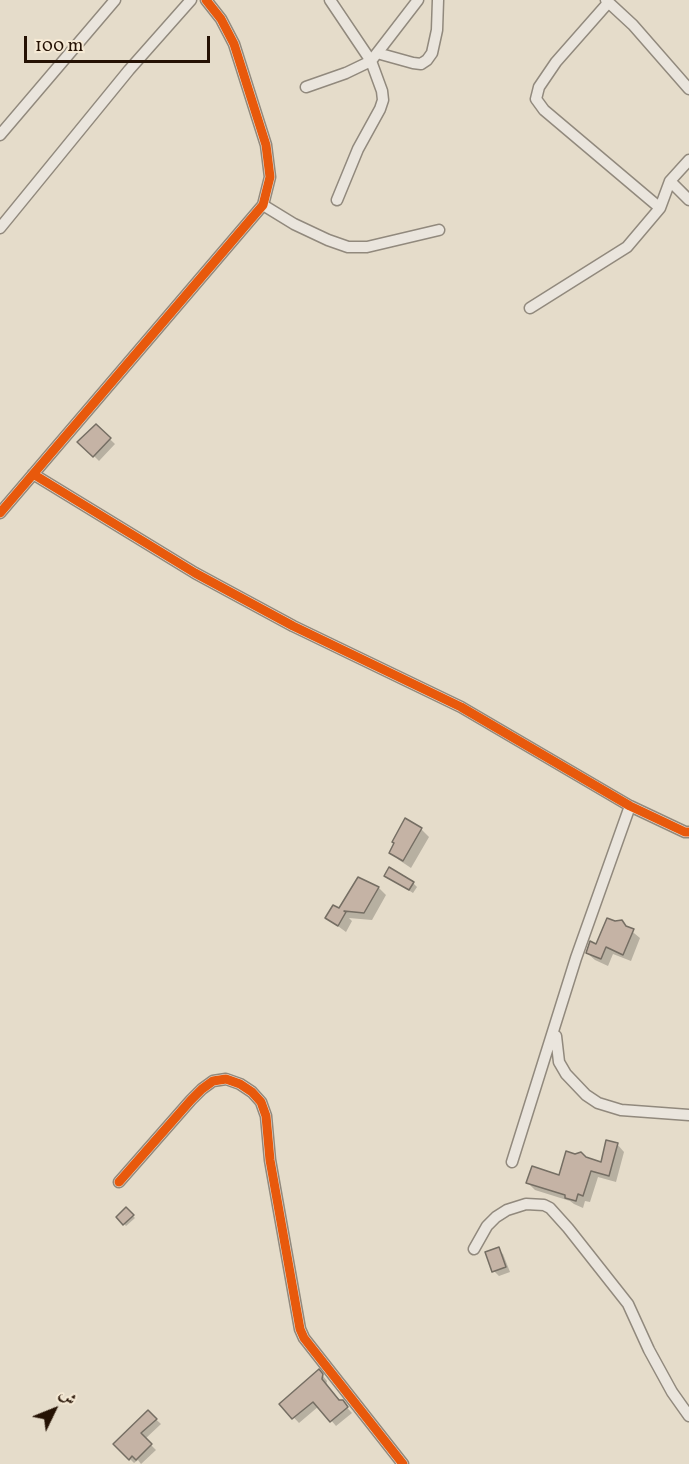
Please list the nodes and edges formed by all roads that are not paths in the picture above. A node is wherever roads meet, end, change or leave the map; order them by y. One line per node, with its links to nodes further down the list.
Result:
1 (115, 0): 11 (street)
2 (191, 0): 18 (street)
3 (206, 0): 16 (street)
4 (330, 0): 8 (street)
5 (418, 0): 8 (street)
6 (438, 0): 8 (street)
7 (607, 1): 10 (street); 17 (street)
8 (374, 57): 9 (street); 14 (street)
9 (306, 87)
10 (689, 89)
11 (0, 135)
12 (689, 160): 13 (street)
13 (670, 181): 15 (street); 17 (street)
14 (337, 200)
15 (689, 200)
16 (263, 205): 19 (street); 21 (street)
17 (660, 208): 20 (street)
18 (0, 228)
19 (439, 230)
20 (530, 308)
21 (33, 474): 22 (street); 23 (street)
22 (0, 513)
23 (630, 806): 24 (street); 25 (street)
24 (689, 832)
25 (556, 1026): 26 (street); 27 (street)
26 (689, 1115)
27 (512, 1162)
28 (119, 1182): 31 (street)
29 (474, 1249): 30 (street)
30 (689, 1416)
31 (403, 1464)

